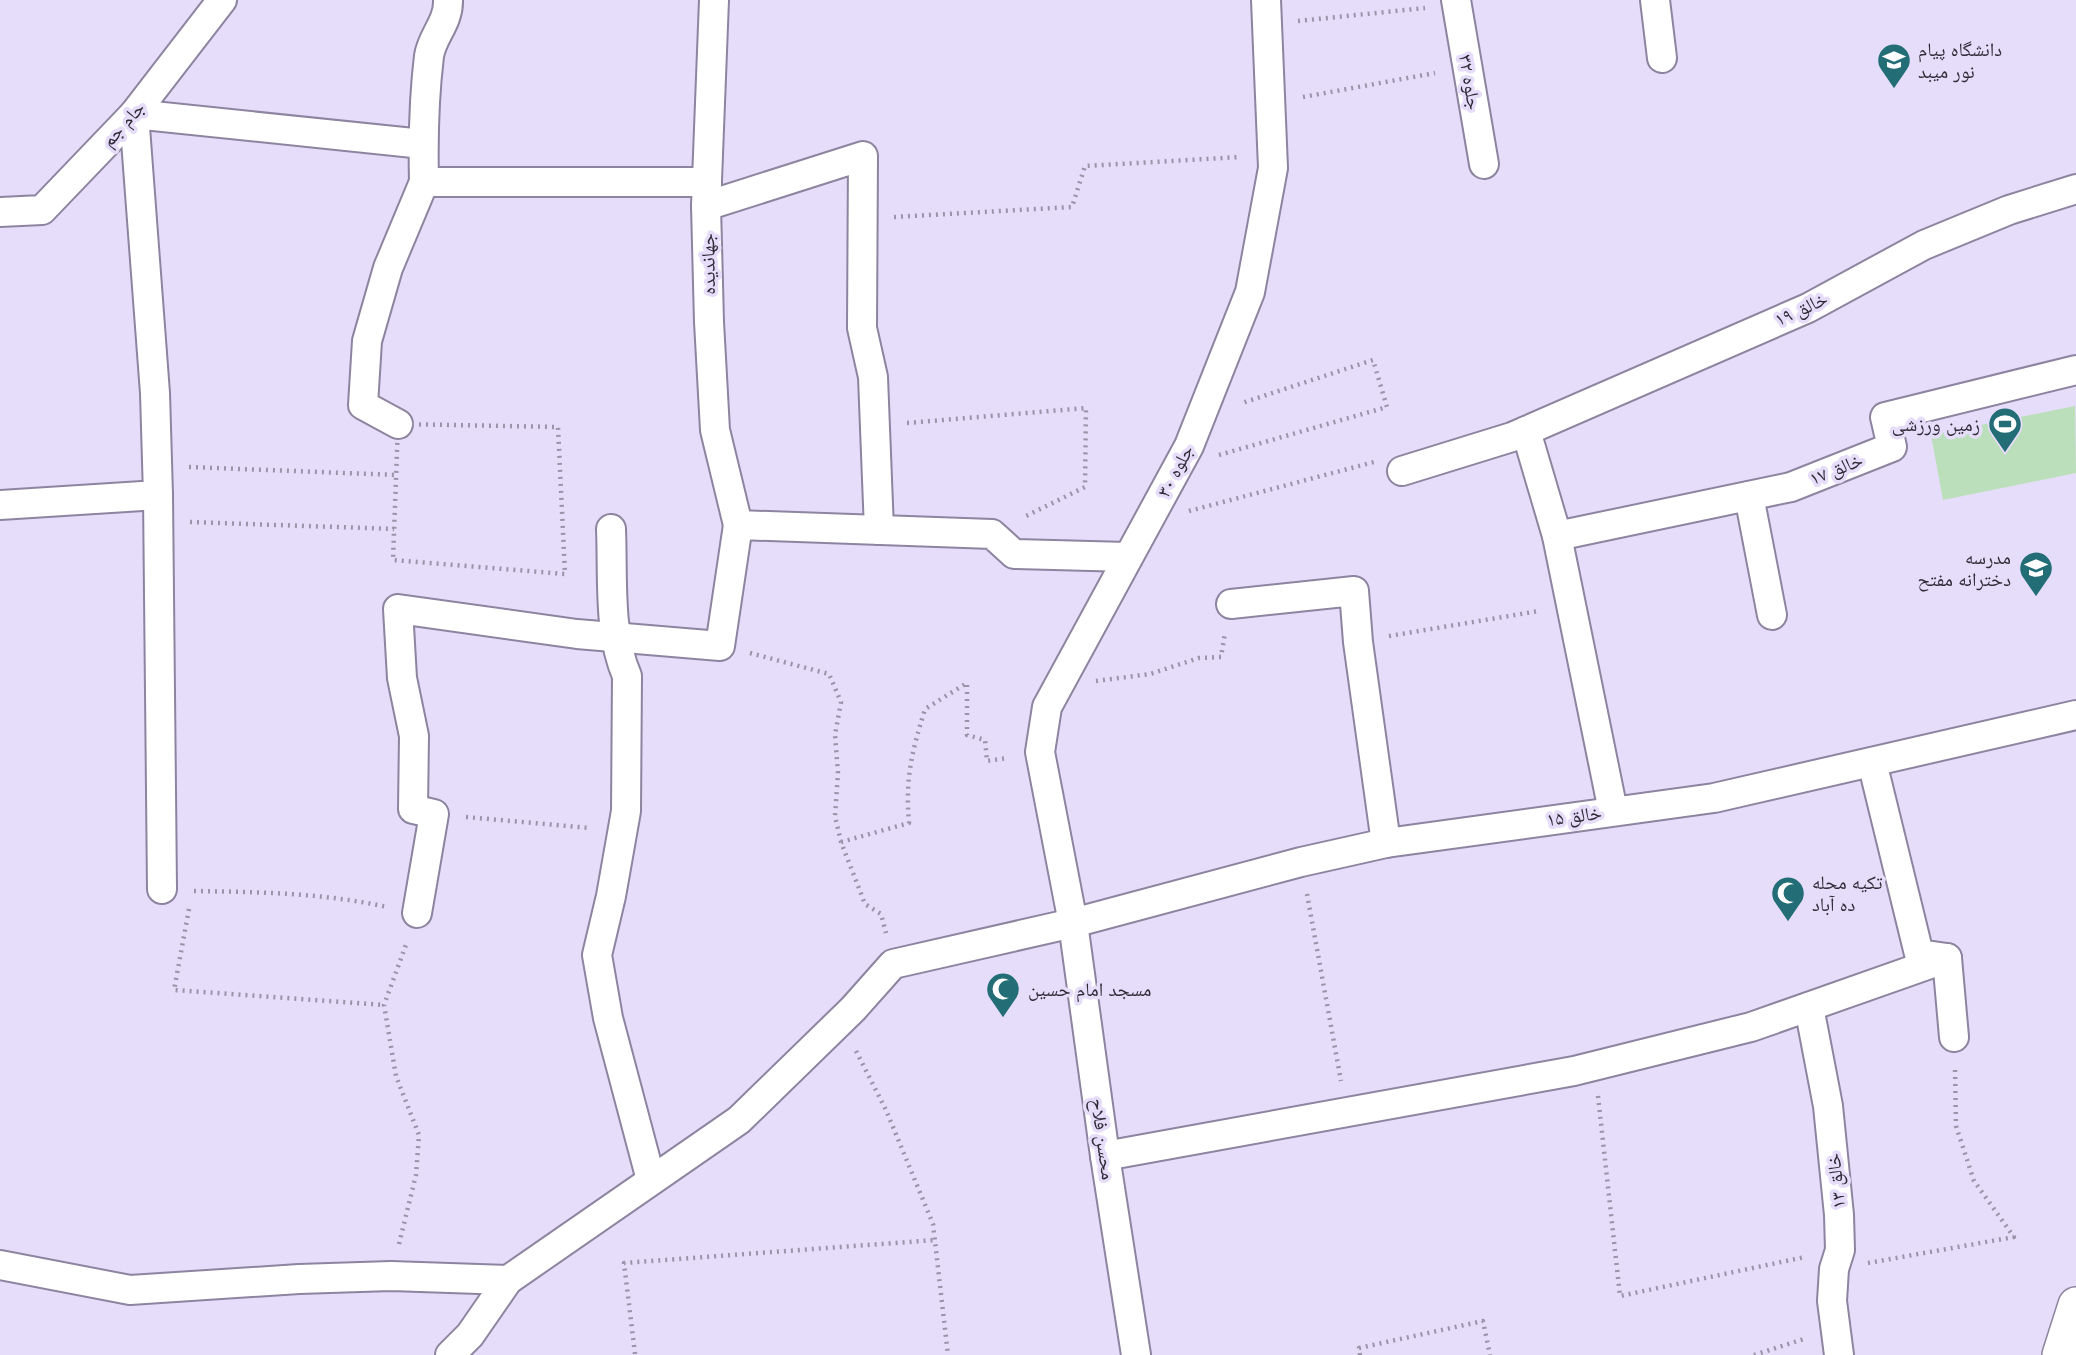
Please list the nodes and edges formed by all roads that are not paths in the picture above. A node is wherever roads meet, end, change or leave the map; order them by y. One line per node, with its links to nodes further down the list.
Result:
1 (222, 0): 8 (street, جام جم)
2 (448, 0): 9 (street)
3 (714, 0): 13 (street, جهاندیده)
4 (1656, 0): 7 (street)
5 (1457, 2): 10 (street, جلوه ۳۲)
6 (1266, 12): 26 (street, جلوه ۳۰)
7 (1662, 58)
8 (134, 114): 9 (street); 14 (street, جام جم); 21 (street)
9 (423, 145): 11 (street)
10 (1484, 164)
11 (424, 182): 13 (street); 16 (street)
12 (2076, 189): 17 (street, خالق ۱۹)
13 (707, 194): 22 (street, جهاندیده); 24 (street)
14 (0, 212)
15 (2076, 370): 19 (street, خالق ۱۷)
16 (398, 424)
17 (1519, 434): 18 (street, خالق ۱۹); 25 (street)
18 (1402, 471)
19 (1749, 496): 25 (street, خالق ۱۷); 28 (street)
20 (0, 505): 21 (street)
21 (158, 508): 34 (street)
22 (738, 525): 24 (street); 29 (street, جهاندیده)
23 (611, 528): 29 (street)
24 (879, 530): 26 (street)
25 (1557, 536): 32 (street)
26 (1128, 557): 36 (street, جلوه ۳۰)
27 (1231, 604): 33 (street)
28 (1772, 615)
29 (615, 638): 35 (street); 41 (street)
30 (2076, 715): 31 (street, خالق ۱۵)
31 (1872, 762): 32 (street, خالق ۱۵); 37 (street)
32 (1613, 811): 33 (street, خالق ۱۵)
33 (1386, 844): 36 (street, خالق ۱۵)
34 (162, 889)
35 (417, 913)
36 (1073, 923): 40 (street, محسن فلاح); 41 (street, خالق ۱۵)
37 (1947, 958): 38 (street); 39 (street)
38 (1808, 1007): 40 (street); 45 (street, خالق ۱۳)
39 (1954, 1037)
40 (1105, 1156): 47 (street, محسن فلاح)
41 (652, 1180): 43 (street)
42 (0, 1265): 43 (street)
43 (508, 1280): 46 (street)
44 (2076, 1305): 48 (street)
45 (1837, 1342)
46 (450, 1355)
47 (1136, 1355)
48 (2060, 1355)

